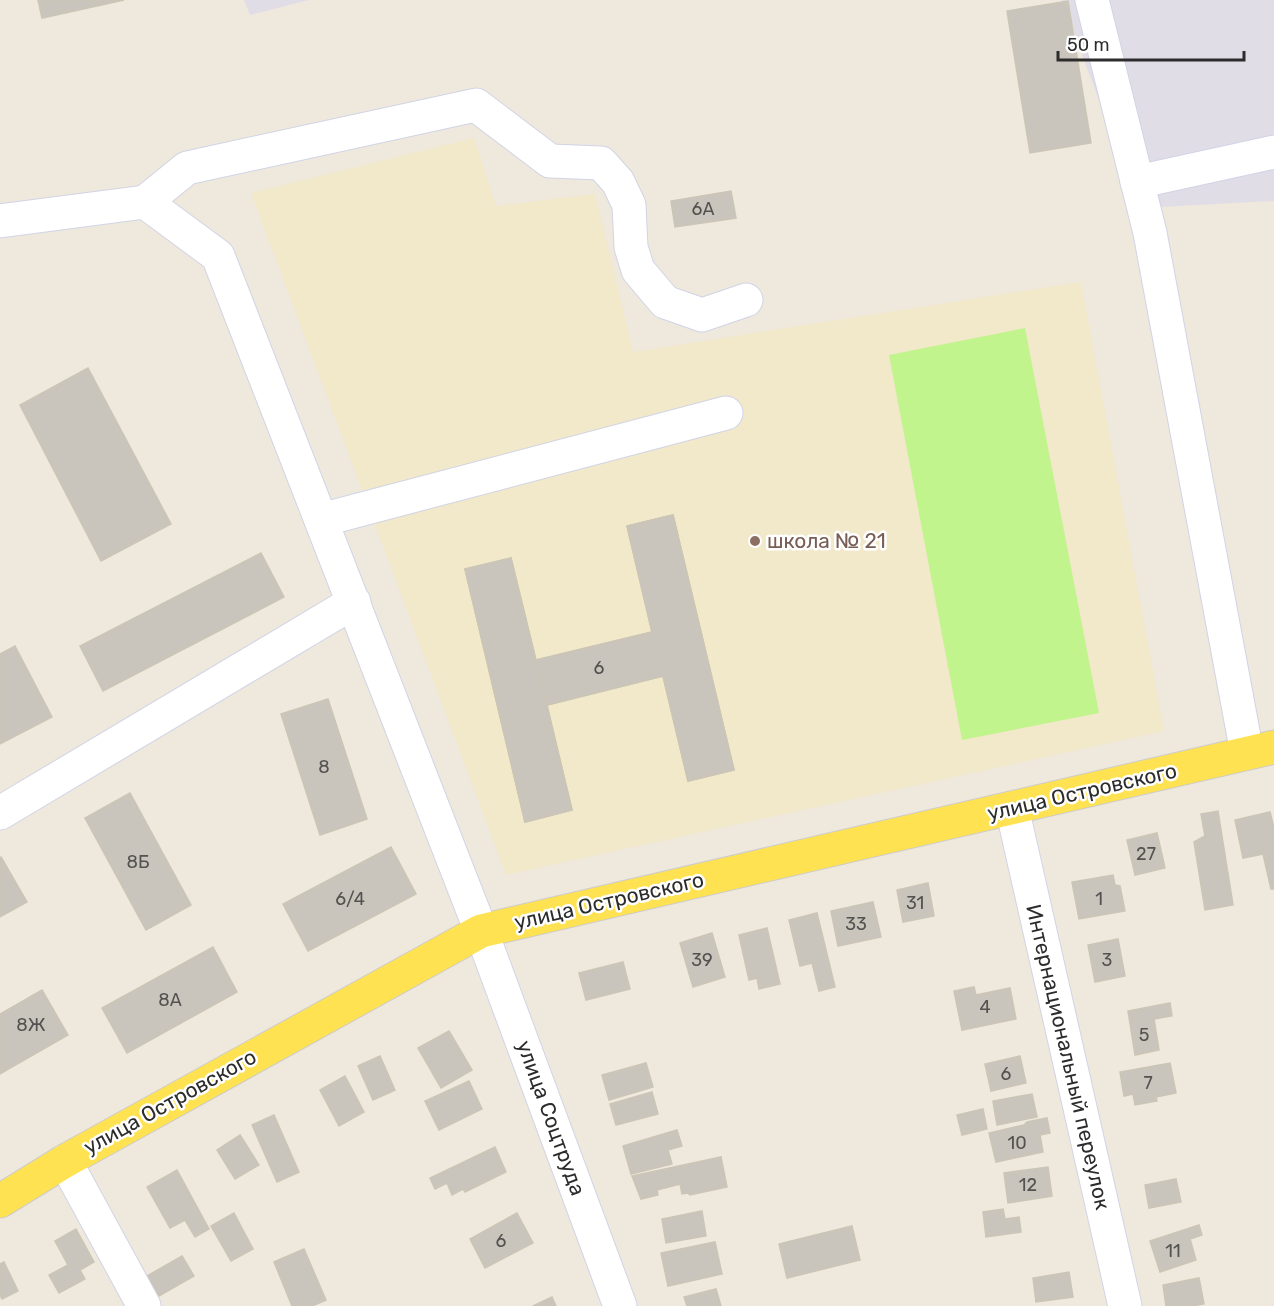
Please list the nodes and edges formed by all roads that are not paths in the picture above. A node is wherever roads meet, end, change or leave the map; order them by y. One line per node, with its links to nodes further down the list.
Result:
1 (1092, 0): 3 (street)
2 (1274, 152): 3 (street)
3 (1137, 182): 10 (street)
4 (145, 202): 5 (street); 6 (street); 8 (street, улица Соцтруда)
5 (3, 217)
6 (746, 300)
7 (726, 413): 8 (street)
8 (321, 520): 9 (street, улица Соцтруда)
9 (354, 602): 12 (street); 13 (street, улица Соцтруда)
10 (1260, 750): 11 (main road, улица Островского)
11 (1011, 808): 13 (main road, улица Островского); 18 (street, Интернациональный переулок)
12 (0, 813)
13 (481, 931): 14 (main road, улица Островского); 17 (street, улица Соцтруда)
14 (65, 1161): 15 (main road, улица Островского); 16 (street)
15 (0, 1201)
16 (144, 1306)
17 (620, 1306)
18 (1125, 1306)

